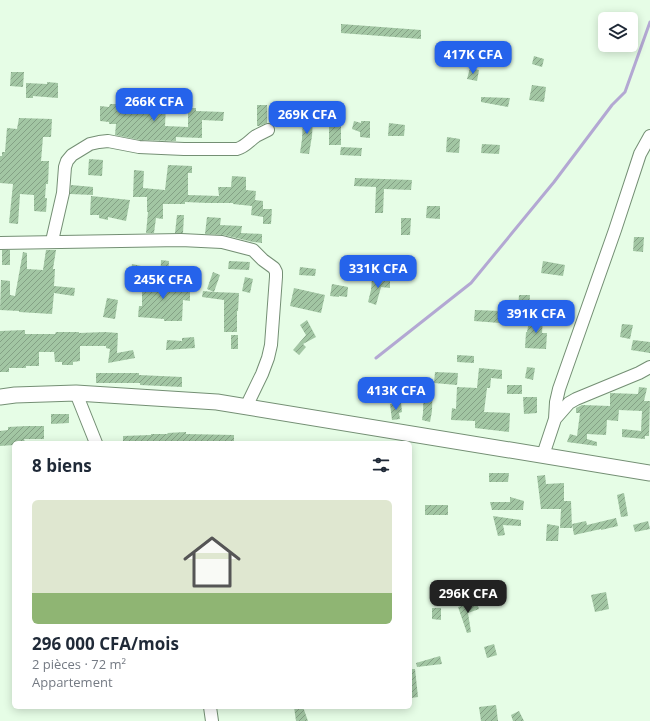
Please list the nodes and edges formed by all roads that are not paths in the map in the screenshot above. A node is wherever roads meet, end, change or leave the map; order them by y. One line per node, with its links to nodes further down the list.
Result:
1 (268, 130): 3 (street)
2 (650, 136): 9 (street)
3 (52, 241): 4 (street); 8 (street)
4 (0, 243)
5 (650, 367): 9 (street)
6 (76, 393): 7 (main road); 8 (main road); 10 (street)
7 (0, 396)
8 (246, 407): 11 (main road)
9 (555, 419): 11 (street)
10 (95, 441)
11 (543, 455): 12 (main road)
12 (650, 473)
13 (210, 709): 14 (street)
14 (212, 721)

